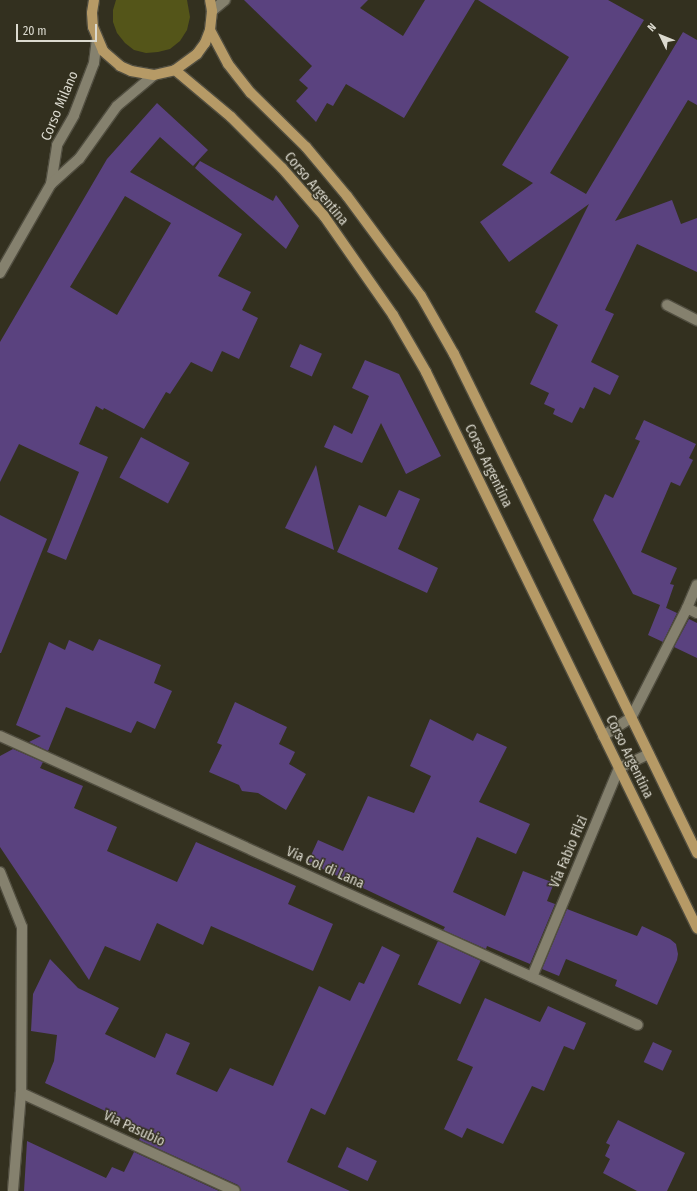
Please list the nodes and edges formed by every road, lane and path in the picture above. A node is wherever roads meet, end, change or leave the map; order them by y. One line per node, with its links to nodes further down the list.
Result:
1 (94, 0): 6 (main road)
2 (210, 0): 4 (main road)
3 (225, 0): 4 (street)
4 (212, 11): 5 (main road)
5 (210, 30): 7 (main road); 16 (main road, Corso Argentina)
6 (97, 40): 8 (main road); 9 (street, Corso Milano)
7 (175, 70): 8 (main road); 18 (main road, Corso Argentina)
8 (154, 75): 9 (street, Corso Milano)
9 (51, 184): 10 (street, Corso Milano)
10 (0, 273)
11 (667, 305): 12 (street)
12 (697, 320)
13 (697, 585): 14 (street)
14 (687, 608): 15 (street); 16 (street)
15 (697, 613)
16 (631, 718): 18 (street); 19 (main road, Corso Argentina)
17 (0, 736): 24 (street, Via Col di Lana)
18 (603, 736): 20 (main road, Corso Argentina)
19 (649, 754): 20 (street); 21 (main road, Corso Argentina)
20 (619, 768): 23 (main road, Corso Argentina); 24 (street, Via Fabio Filzi)
21 (697, 853)
22 (0, 872): 26 (street)
23 (697, 928)
24 (532, 978): 25 (street, Via Col di Lana)
25 (638, 1026)
26 (21, 1093): 27 (street); 28 (street, Via Pasubio)
27 (13, 1191)
28 (235, 1191)

